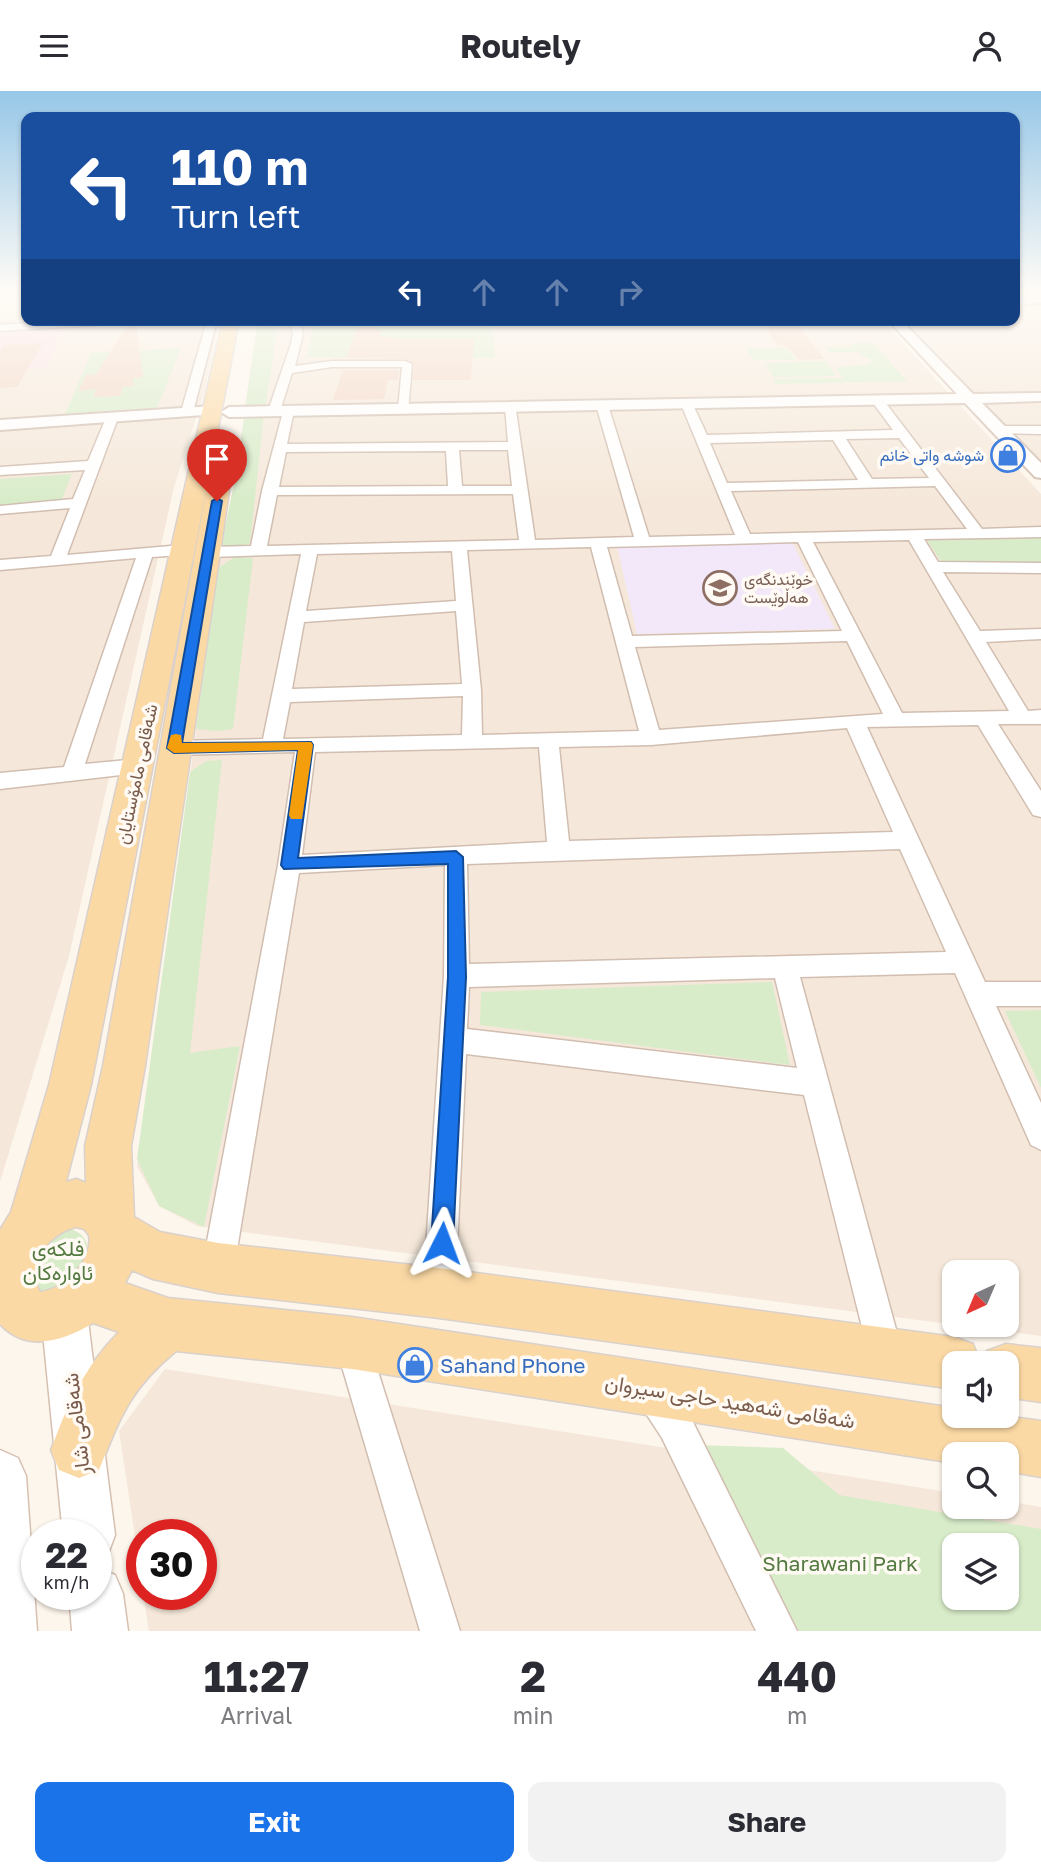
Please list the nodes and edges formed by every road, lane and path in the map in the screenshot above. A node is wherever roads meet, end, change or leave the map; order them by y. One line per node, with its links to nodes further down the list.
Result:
1 (211, 362): 14 (street)
2 (228, 362): 14 (main road, شەقامی مامۆستایان)
3 (289, 362): 5 (street)
4 (934, 362): 7 (street)
5 (287, 370): 12 (street); 13 (street)
6 (1041, 397): 7 (street)
7 (969, 399): 8 (street); 17 (street)
8 (877, 400): 9 (street); 19 (street)
9 (687, 404): 10 (street); 21 (street)
10 (602, 405): 11 (street); 41 (street)
11 (511, 407): 12 (street); 23 (street)
12 (404, 409): 13 (street)
13 (281, 411): 14 (street); 24 (street)
14 (209, 412): 15 (street); 47 (main road, شەقامی مامۆستایان)
15 (112, 418): 16 (street); 25 (street)
16 (0, 425)
17 (999, 430): 18 (street); 27 (street)
18 (1041, 430)
19 (901, 434): 20 (street); 28 (street)
20 (836, 436): 21 (street); 29 (street)
21 (703, 439): 30 (street)
22 (452, 446): 23 (street); 24 (street); 33 (street)
23 (514, 446): 31 (street)
24 (282, 448): 32 (street)
25 (93, 465): 26 (street); 34 (street)
26 (0, 471)
27 (1041, 472)
28 (938, 482): 29 (street); 37 (street)
29 (868, 484): 30 (street)
30 (723, 487): 39 (street)
31 (519, 490): 33 (street); 43 (street)
32 (269, 491): 33 (street); 46 (street)
33 (455, 491)
34 (79, 503): 35 (street); 49 (street)
35 (0, 510)
36 (1041, 532): 37 (street)
37 (978, 534): 38 (street)
38 (914, 535): 40 (street); 50 (street)
39 (744, 538): 40 (street); 41 (street)
40 (804, 538): 56 (street)
41 (643, 542): 42 (street)
42 (598, 543): 43 (street); 58 (street)
43 (528, 545): 44 (street)
44 (459, 546): 45 (street); 53 (street)
45 (310, 548): 46 (street); 54 (street)
46 (258, 550): 47 (street)
47 (196, 551): 48 (street); 70 (main road, شەقامی مامۆستایان); 71 (main road, شەقامی مامۆستایان)
48 (146, 553): 49 (street); 72 (street)
49 (57, 560): 52 (street)
50 (934, 567): 51 (street); 57 (street)
51 (1041, 568)
52 (2, 569)
53 (465, 605): 54 (street); 59 (street)
54 (298, 617): 60 (street)
55 (1041, 634): 57 (street)
56 (852, 636): 58 (street); 63 (street)
57 (975, 637): 61 (street)
58 (625, 642): 65 (street)
59 (472, 690): 60 (street); 67 (street)
60 (283, 696): 68 (street)
61 (1032, 717): 62 (street)
62 (984, 718): 63 (street); 74 (street)
63 (896, 720): 64 (street)
64 (854, 721): 65 (street); 75 (street)
65 (651, 738): 66 (street)
66 (548, 740): 67 (street); 76 (street)
67 (472, 741): 69 (street)
68 (272, 745): 69 (street); 70 (street)
69 (306, 745): 78 (street)
70 (174, 748): 87 (main road, شەقامی مامۆستایان)
71 (138, 766): 72 (street); 88 (main road, شەقامی مامۆستایان)
72 (72, 773): 73 (street)
73 (0, 781)
74 (1041, 809)
75 (906, 840): 76 (street); 79 (street)
76 (559, 850): 77 (street)
77 (456, 857): 78 (street); 81 (street)
78 (289, 865): 89 (street)
79 (963, 963): 80 (street); 83 (street)
80 (785, 967): 81 (street); 85 (street)
81 (457, 977): 84 (street)
82 (1041, 994): 83 (street)
83 (977, 995): 86 (street)
84 (454, 1040): 85 (street); 90 (street)
85 (815, 1083): 94 (street)
86 (1037, 1118)
87 (112, 1226): 88 (main road); 89 (main road); 91 (main road)
88 (9, 1264): 91 (main road)
89 (218, 1268): 90 (main road)
90 (439, 1293): 94 (main road)
91 (76, 1304): 92 (main road, شەقامی شەهید حاجی سیروان); 100 (main road, شەقامی شار)
92 (168, 1324): 93 (main road, شەقامی شەهید حاجی سیروان); 100 (main road)
93 (352, 1343): 98 (main road, شەقامی شەهید حاجی سیروان); 106 (street)
94 (886, 1355): 95 (main road)
95 (942, 1362)
96 (1019, 1371): 97 (main road)
97 (1041, 1374)
98 (650, 1388): 99 (main road, شەقامی شەهید حاجی سیروان); 107 (street)
99 (1041, 1449)
100 (79, 1450): 102 (main road, شەقامی شار)
101 (0, 1476): 104 (main road)
102 (87, 1519)
103 (98, 1610): 105 (main road)
104 (9, 1631)
105 (100, 1631)
106 (440, 1631)
107 (777, 1631)

